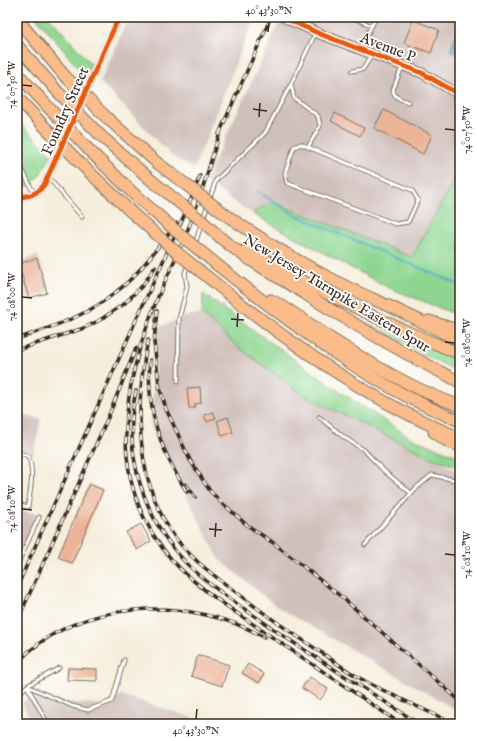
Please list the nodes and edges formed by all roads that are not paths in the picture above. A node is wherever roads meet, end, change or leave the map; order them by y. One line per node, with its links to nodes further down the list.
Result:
1 (119, 17): 24 (street, Foundry Street)
2 (283, 17): 9 (street, Avenue P)
3 (352, 17): 8 (lane)
4 (376, 17): 8 (lane)
5 (425, 17): 6 (lane)
6 (432, 17)
7 (17, 19): 32 (highway, New Jersey Turnpike Eastern Spur, bridge)
8 (372, 26): 11 (lane)
9 (316, 32): 11 (street, Avenue P); 16 (lane)
10 (17, 45): 28 (highway, New Jersey Turnpike Eastern Spur, bridge)
11 (361, 49): 12 (street, Avenue P)
12 (372, 54): 13 (street, Avenue P); 14 (lane)
13 (403, 65): 17 (street, Avenue P); 20 (lane)
14 (352, 71)
15 (17, 73): 31 (highway, bridge)
16 (291, 84): 22 (lane); 29 (lane)
17 (460, 95)
18 (17, 97): 21 (highway)
19 (17, 102): 21 (highway)
20 (408, 102)
21 (32, 114): 39 (highway, bridge)
22 (308, 147): 22 (lane)
23 (17, 164): 25 (lane)
24 (48, 177): 25 (street, Foundry Street); 27 (lane)
25 (34, 194): 26 (street)
26 (17, 197)
27 (82, 218)
28 (222, 235): 35 (highway, New Jersey Turnpike Eastern Spur); 37 (highway, New Jersey Turnpike Eastern Spur)
29 (192, 252)
30 (190, 259): 36 (lane)
31 (244, 286): 38 (highway); 41 (highway)
32 (407, 314): 33 (highway, New Jersey Turnpike Eastern Spur); 34 (highway, New Jersey Turnpike Eastern Spur)
33 (460, 331)
34 (460, 340)
35 (460, 354)
36 (178, 381)
37 (460, 382)
38 (460, 406)
39 (404, 411): 42 (highway); 43 (highway)
40 (319, 417): 46 (lane)
41 (460, 421)
42 (460, 438)
43 (460, 446)
44 (17, 452): 47 (lane)
45 (460, 481): 46 (lane)
46 (411, 493): 49 (lane)
47 (17, 504)
48 (39, 516): 50 (lane)
49 (365, 545)
50 (17, 566)
51 (124, 660): 53 (lane)
52 (59, 668): 53 (lane)
53 (27, 686): 54 (lane); 55 (lane)
54 (17, 695)
55 (48, 724)

